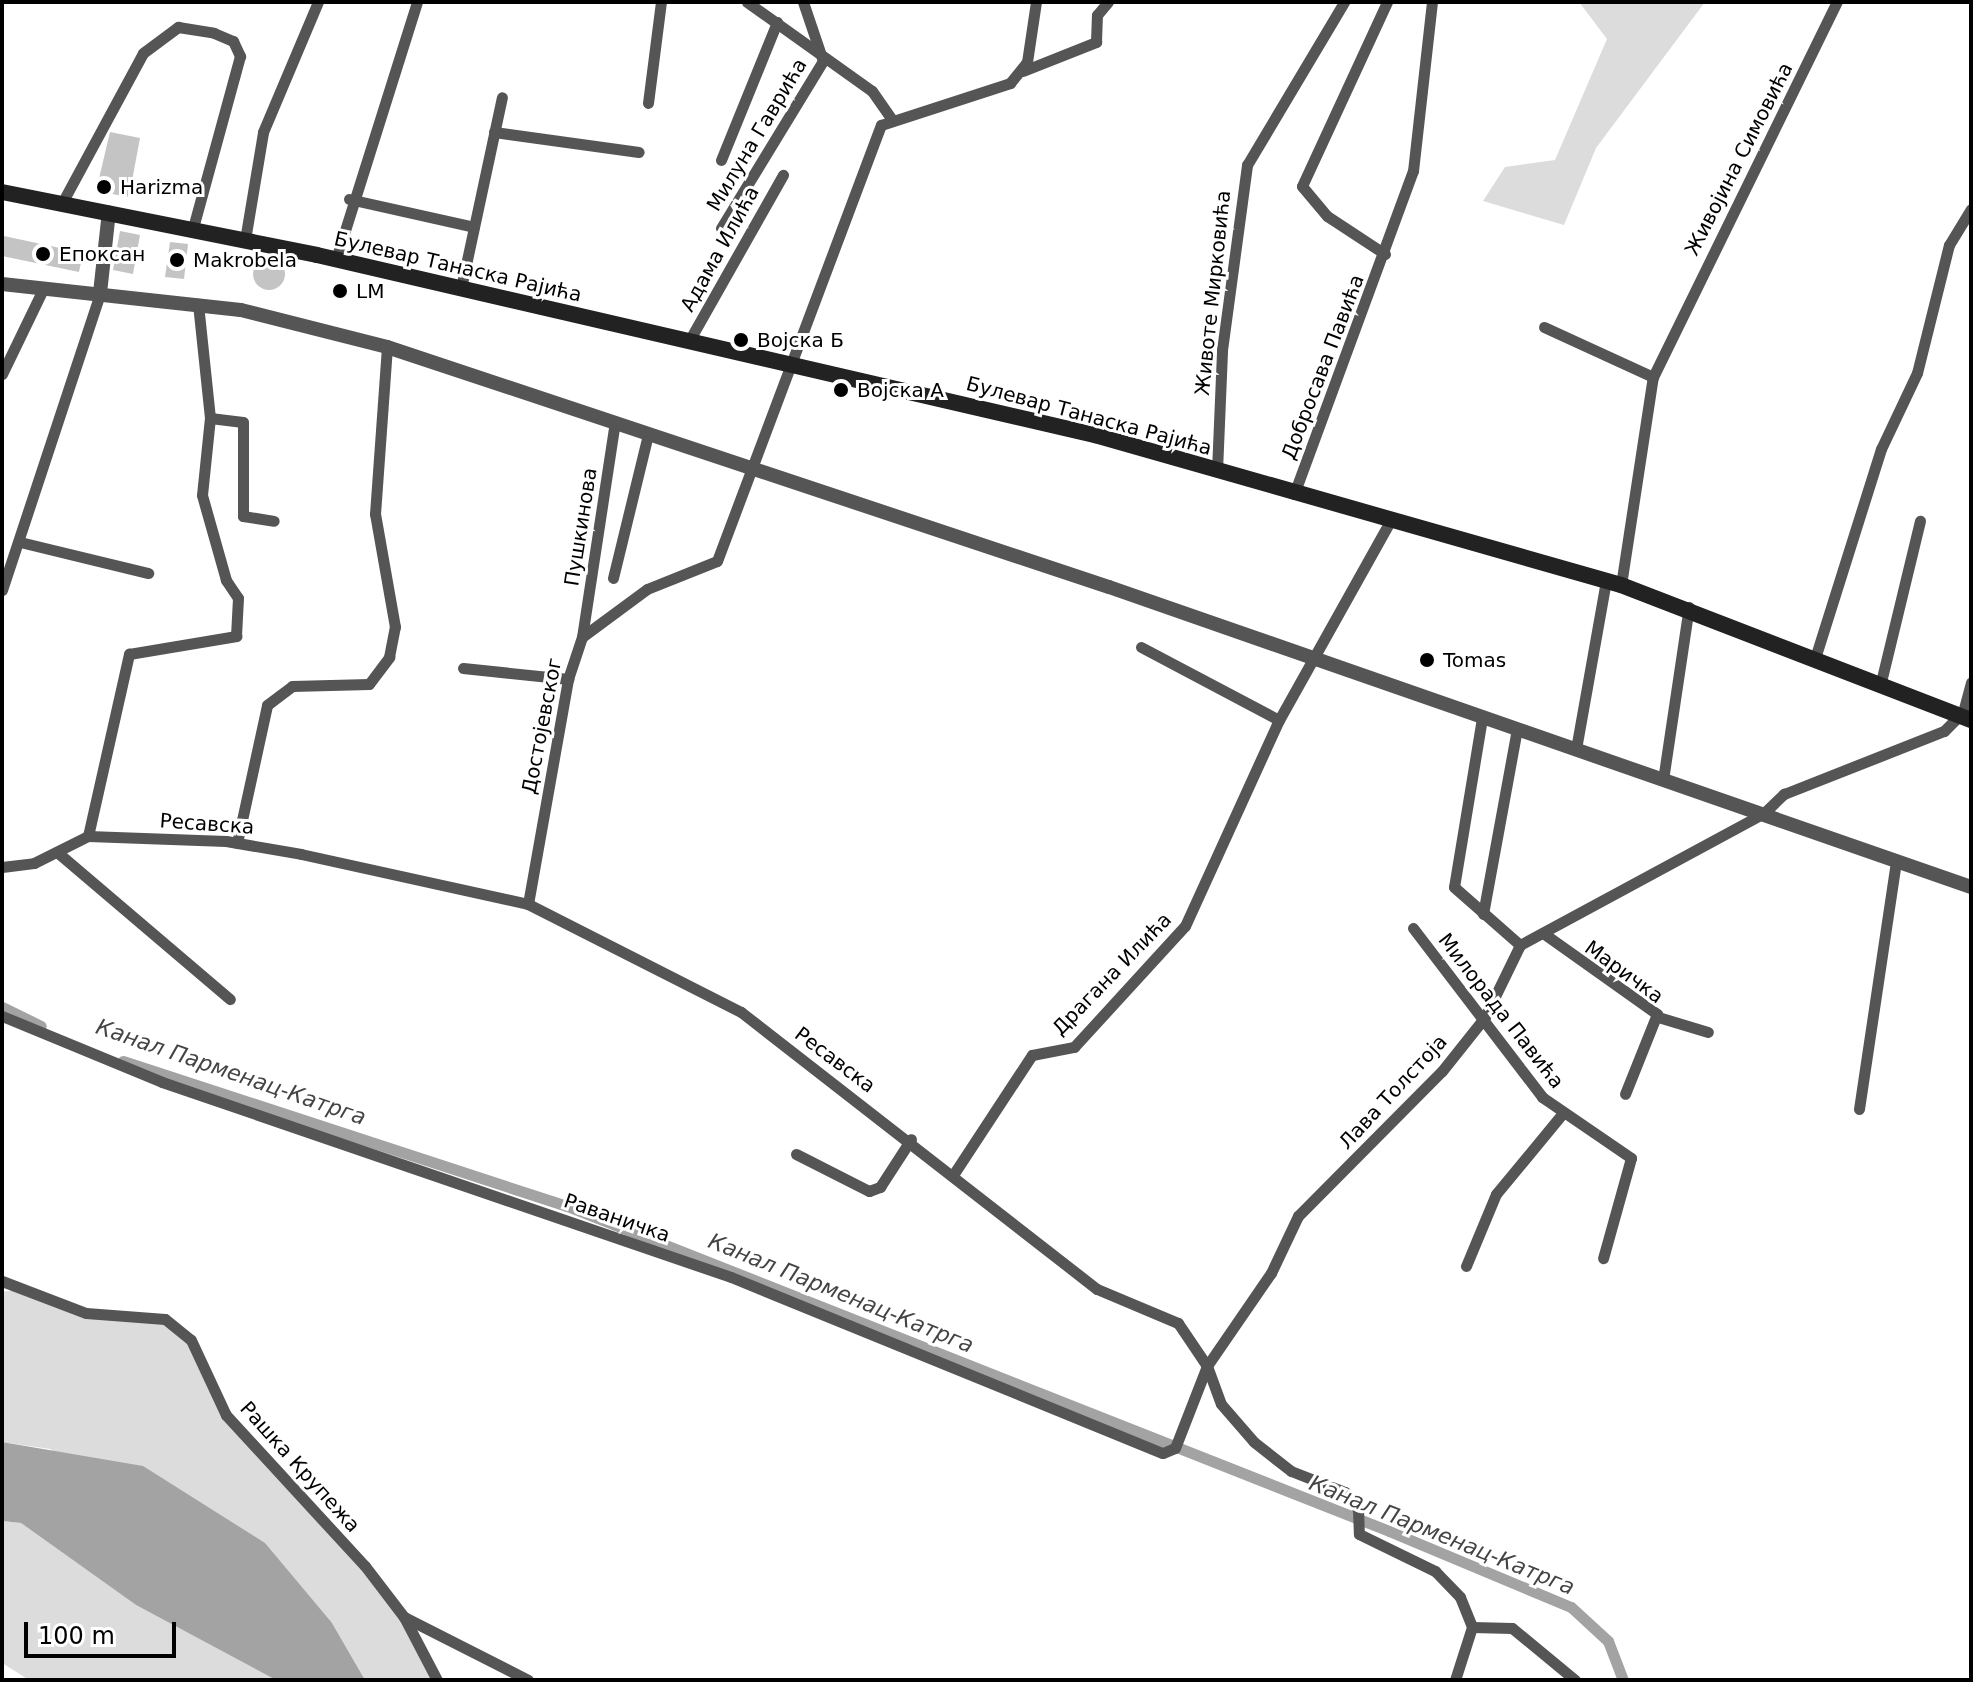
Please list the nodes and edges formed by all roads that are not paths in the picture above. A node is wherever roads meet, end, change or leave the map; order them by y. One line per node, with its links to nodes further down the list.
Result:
1 (318, 2): 30 (street)
2 (417, 2): 23 (street)
3 (661, 2): 16 (street)
4 (747, 2): 12 (street, Милуна Гаврића)
5 (803, 2): 13 (street, Милуна Гаврића)
6 (1036, 2): 14 (street)
7 (1108, 2): 14 (street)
8 (1344, 2): 48 (street, Животе Мирковића)
9 (1387, 2): 31 (street)
10 (1432, 2): 31 (street, Добросава Павића)
11 (1837, 2): 43 (street, Живојина Симовића)
12 (777, 22): 13 (street, Милуна Гаврића); 20 (street, Милуна Гаврића)
13 (823, 61): 17 (street, Милуна Гаврића); 29 (street, Милуна Гаврића)
14 (1023, 71): 17 (street)
15 (502, 97): 18 (street)
16 (648, 103)
17 (891, 118): 41 (street, Достојевског)
18 (494, 132): 19 (street); 27 (street)
19 (639, 152)
20 (721, 160)
21 (783, 175): 39 (street, Адама Илића)
22 (2, 192): 24 (main road, Булевар Танаска Рајића)
23 (349, 199): 27 (street); 32 (street)
24 (62, 203): 26 (main road, Булевар Танаска Рајића); 28 (street)
25 (1971, 209): 61 (street)
26 (109, 212): 28 (main road, Булевар Танаска Рајића); 36 (street)
27 (474, 227): 34 (street)
28 (193, 228): 30 (main road, Булевар Танаска Рајића)
29 (721, 228)
30 (245, 240): 32 (main road, Булевар Танаска Рајића)
31 (1385, 254): 49 (street, Добросава Павића)
32 (336, 259): 34 (main road, Булевар Танаска Рајића)
33 (2, 284): 35 (street)
34 (461, 288): 39 (main road, Булевар Танаска Рајића)
35 (43, 289): 36 (street); 42 (street)
36 (100, 293): 37 (street); 53 (street)
37 (198, 304): 40 (street); 44 (street)
38 (1544, 327): 43 (street)
39 (689, 341): 41 (main road, Булевар Танаска Рајића)
40 (387, 347): 45 (street); 75 (street)
41 (790, 364): 47 (street, Достојевског); 48 (main road, Булевар Танаска Рајића)
42 (2, 374)
43 (1653, 377): 56 (street, Живојина Симовића)
44 (210, 418): 50 (street); 74 (street)
45 (615, 422): 46 (street); 59 (street, Пушкинова)
46 (648, 434): 47 (street); 55 (street)
47 (749, 467): 59 (street, Достојевског); 62 (street)
48 (1217, 471): 49 (main road, Булевар Танаска Рајића)
49 (1294, 494): 51 (main road, Булевар Танаска Рајића)
50 (274, 521)
51 (1390, 521): 56 (main road, Булевар Танаска Рајића); 62 (street)
52 (1920, 521): 65 (street)
53 (20, 542): 54 (street); 57 (street)
54 (148, 573)
55 (613, 578)
56 (1614, 583): 58 (main road, Булевар Танаска Рајића); 71 (street, Живојина Симовића)
57 (2, 590)
58 (1689, 607): 61 (main road, Булевар Танаска Рајића); 72 (street)
59 (582, 637): 64 (street, Достојевског)
60 (1141, 647): 69 (street)
61 (1816, 655): 65 (main road, Булевар Танаска Рајића)
62 (1312, 659): 68 (street); 69 (street, Драгана Илића)
63 (463, 668): 64 (street)
64 (568, 679): 80 (street, Достојевског)
65 (1881, 682): 67 (main road, Булевар Танаска Рајића)
66 (1971, 682): 67 (street)
67 (1964, 717): 73 (street)
68 (1482, 718): 70 (street); 81 (street)
69 (1279, 720): 95 (street, Драгана Илића)
70 (1517, 729): 71 (street); 81 (street)
71 (1576, 749): 72 (street)
72 (1663, 780): 73 (street)
73 (1764, 813): 77 (street); 83 (street)
74 (88, 836): 75 (street, Ресавска); 76 (street, Ресавска)
75 (237, 843): 80 (street, Ресавска)
76 (57, 852): 78 (street, Ресавска); 85 (street)
77 (1896, 860): 79 (street); 91 (street)
78 (2, 867)
79 (1971, 887)
80 (528, 904): 93 (street, Ресавска)
81 (1483, 914): 84 (street)
82 (1413, 928): 87 (street, Милорада Павића)
83 (1543, 933): 84 (street); 88 (street, Маричка)
84 (1520, 945): 87 (street, Лава Толстоја)
85 (230, 999)
86 (2, 1016): 99 (street, Раваничка)
87 (1485, 1017): 92 (street, Милорада Павића); 99 (street, Лава Толстоја)
88 (1658, 1017): 89 (street); 90 (street, Маричка)
89 (1708, 1032)
90 (1625, 1094)
91 (1859, 1109)
92 (1563, 1113): 96 (street, Милорада Павића); 97 (street, Милорада Павића)
93 (911, 1139): 94 (street); 95 (street, Ресавска)
94 (796, 1154)
95 (955, 1172): 99 (street, Ресавска)
96 (1603, 1258)
97 (1466, 1266)
98 (2, 1281): 100 (street, Рашка Крупежа)
99 (1207, 1366): 101 (street, Ресавска)
100 (404, 1617): 102 (street, Рашка Крупежа); 103 (street, Рашка Крупежа)
101 (1472, 1627): 104 (street); 105 (street)
102 (437, 1680)
103 (528, 1680)
104 (1455, 1680)
105 (1575, 1680)

